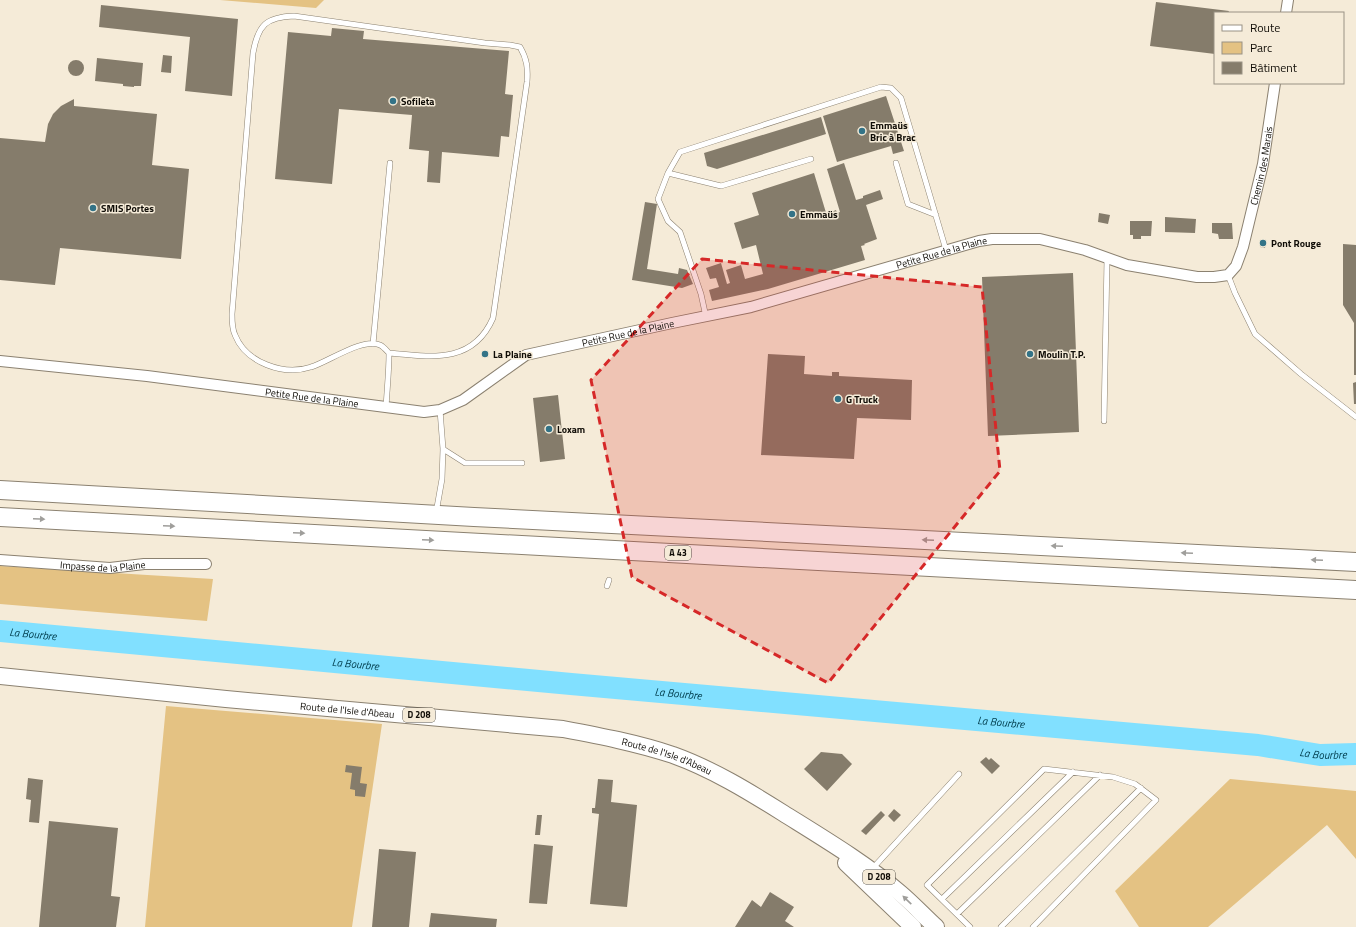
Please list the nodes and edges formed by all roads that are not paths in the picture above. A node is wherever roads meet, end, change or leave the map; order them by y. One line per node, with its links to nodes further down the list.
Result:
1 (1288, 0): 2 (street)
2 (1286, 12)
3 (1275, 84): 11 (street, Chemin des Marais)
4 (811, 159): 7 (lane)
5 (390, 163): 13 (lane)
6 (896, 163): 8 (lane)
7 (668, 173): 8 (lane); 12 (lane)
8 (936, 215): 9 (lane)
9 (946, 250): 10 (street, Petite Rue de la Plaine); 12 (street, Petite Rue de la Plaine)
10 (1107, 258): 11 (street, Petite Rue de la Plaine); 19 (lane)
11 (1228, 275): 18 (lane)
12 (706, 316): 17 (street, Petite Rue de la Plaine)
13 (373, 344): 14 (lane); 14 (lane)
14 (390, 353): 16 (lane)
15 (0, 361): 16 (street, Petite Rue de la Plaine)
16 (386, 408): 17 (street, Petite Rue de la Plaine)
17 (440, 410): 20 (lane)
18 (1356, 418)
19 (1104, 421)
20 (443, 449): 21 (lane); 23 (lane)
21 (522, 463)
22 (0, 490): 23 (highway)
23 (436, 514): 26 (highway, one-way to 23)
24 (0, 517): 30 (highway, A 43, one-way to 30)
25 (0, 560): 27 (street, Impasse de la Plaine)
26 (1356, 562)
27 (206, 564)
28 (609, 580): 29 (lane)
29 (607, 586)
30 (1356, 590)
31 (0, 676): 36 (main road, Route de l'Isle d'Abeau / D 208)
32 (1073, 772): 34 (lane); 37 (lane); 37 (lane)
33 (959, 774): 36 (lane)
34 (1100, 775): 35 (lane); 38 (lane)
35 (1141, 788): 42 (lane); 43 (lane)
36 (868, 876): 39 (main road, Route de l'Isle d'Abeau / D 208); 40 (main road, Route de l'Isle d'Abeau / D 208, one-way to 36)
37 (942, 900): 38 (lane)
38 (957, 914): 41 (lane)
39 (913, 927)
40 (936, 927)
41 (970, 927)
42 (1001, 927)
43 (1033, 927)

